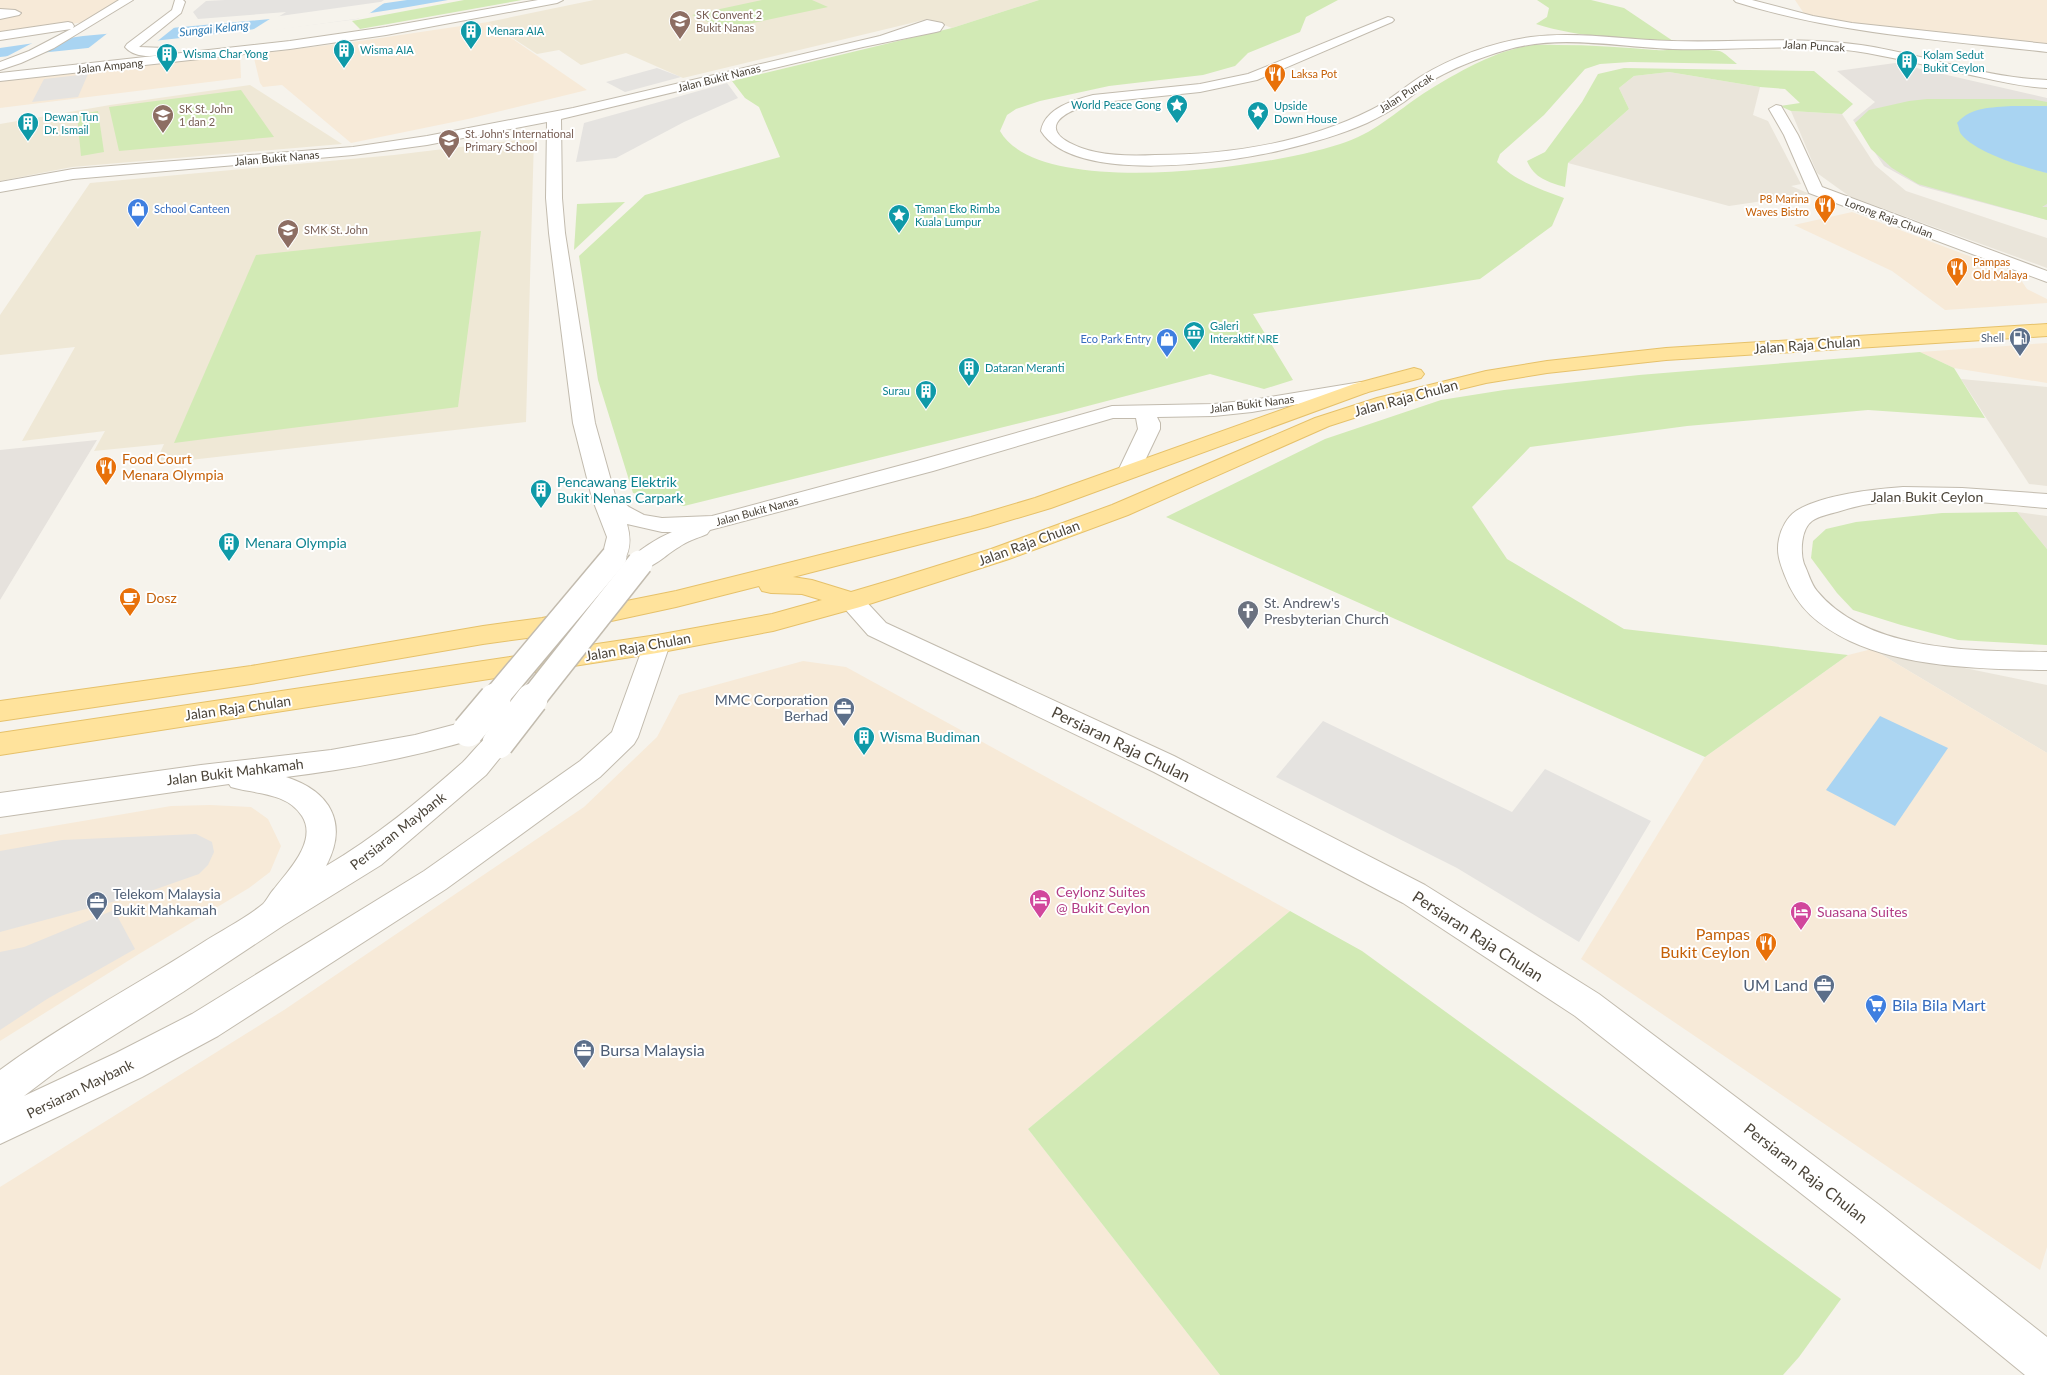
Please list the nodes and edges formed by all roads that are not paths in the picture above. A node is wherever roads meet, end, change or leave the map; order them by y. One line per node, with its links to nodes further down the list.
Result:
1 (127, 0): 9 (street)
2 (557, 0): 12 (street, Jalan Ampang)
3 (1740, 0): 10 (street, Jalan Puncak)
4 (180, 1): 6 (street); 12 (street, Jalan Ampang)
5 (0, 12): 7 (street)
6 (155, 12)
7 (0, 16)
8 (1388, 20): 20 (street, Jalan Puncak)
9 (90, 23): 11 (street); 17 (street)
10 (1925, 35): 14 (street, Jalan Puncak); 16 (street)
11 (0, 36)
12 (339, 38): 19 (street, Jalan Ampang)
13 (884, 38): 22 (street, Jalan Bukit Nanas)
14 (2047, 48)
15 (97, 53): 18 (street, Jalan Ampang)
16 (1977, 60)
17 (0, 66)
18 (0, 70)
19 (0, 77)
20 (2047, 84)
21 (1776, 109): 24 (street, Lorong Raja Chulan)
22 (552, 117): 23 (street, Jalan Bukit Nanas); 32 (street)
23 (0, 187)
24 (2047, 277)
25 (2047, 316): 27 (main road, Jalan Raja Chulan)
26 (2047, 330): 37 (main road, Jalan Raja Chulan)
27 (1463, 364)
28 (1435, 370): 29 (main road, Jalan Raja Chulan)
29 (1361, 388): 30 (street, Jalan Bukit Nanas); 31 (main road, Jalan Raja Chulan)
30 (1142, 410): 31 (street); 35 (street, Jalan Bukit Nanas)
31 (1129, 471): 34 (main road, Jalan Raja Chulan)
32 (604, 498): 35 (street, Jalan Bukit Nanas); 44 (street, Jalan Bukit Mahkamah, bridge)
33 (2047, 501): 39 (street, Jalan Bukit Ceylon)
34 (979, 522): 36 (main road, Jalan Raja Chulan); 37 (main road)
35 (713, 523): 46 (street, Persiaran Maybank, bridge)
36 (676, 599): 37 (main road); 42 (main road, Jalan Raja Chulan)
37 (851, 601): 38 (main road, Jalan Raja Chulan); 49 (street, Persiaran Raja Chulan)
38 (658, 644): 43 (main road, Jalan Raja Chulan); 48 (street, Persiaran Maybank)
39 (1996, 661): 40 (street, Jalan Bukit Ceylon); 41 (street, Jalan Bukit Ceylon)
40 (2047, 662)
41 (2047, 672)
42 (0, 711)
43 (0, 744)
44 (201, 776): 45 (street, Jalan Bukit Mahkamah); 46 (street)
45 (0, 805)
46 (272, 915): 47 (street, Persiaran Maybank)
47 (0, 1092)
48 (0, 1126)
49 (2047, 1365)

